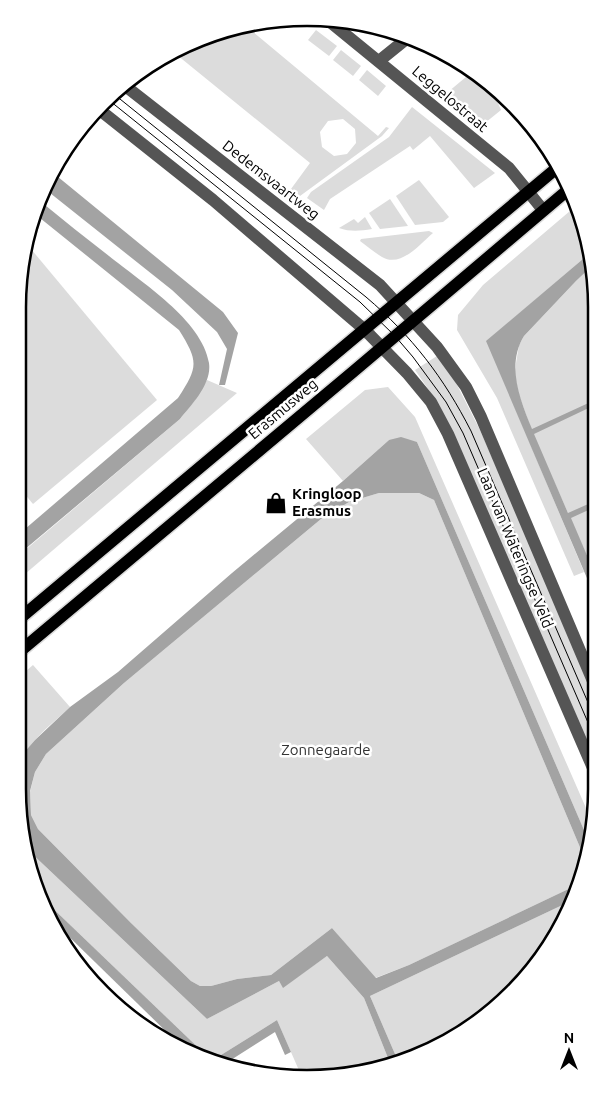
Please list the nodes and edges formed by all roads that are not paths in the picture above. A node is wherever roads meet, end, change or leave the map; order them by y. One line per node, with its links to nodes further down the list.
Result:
1 (338, 28): 3 (street, Leggelostraat)
2 (401, 43): 3 (street)
3 (379, 61): 7 (street, Leggelostraat)
4 (130, 89): 10 (street, Dedemsvaartweg)
5 (104, 113): 12 (street)
6 (552, 171): 7 (main road, Erasmusweg)
7 (528, 192): 9 (street, Leggelostraat); 10 (main road, Erasmusweg)
8 (563, 194): 9 (main road, Erasmusweg)
9 (543, 210): 11 (main road, Erasmusweg)
10 (396, 302): 11 (street, Dedemsvaartweg); 12 (main road, Erasmusweg)
11 (413, 321): 13 (main road, Erasmusweg); 16 (street, Laan van Wateringse Veld)
12 (364, 330): 13 (street, Laan van Wateringse Veld); 14 (main road, Erasmusweg)
13 (382, 347): 15 (main road, Erasmusweg); 17 (street, Laan van Wateringse Veld)
14 (26, 613)
15 (26, 646)
16 (588, 667)
17 (588, 757)

